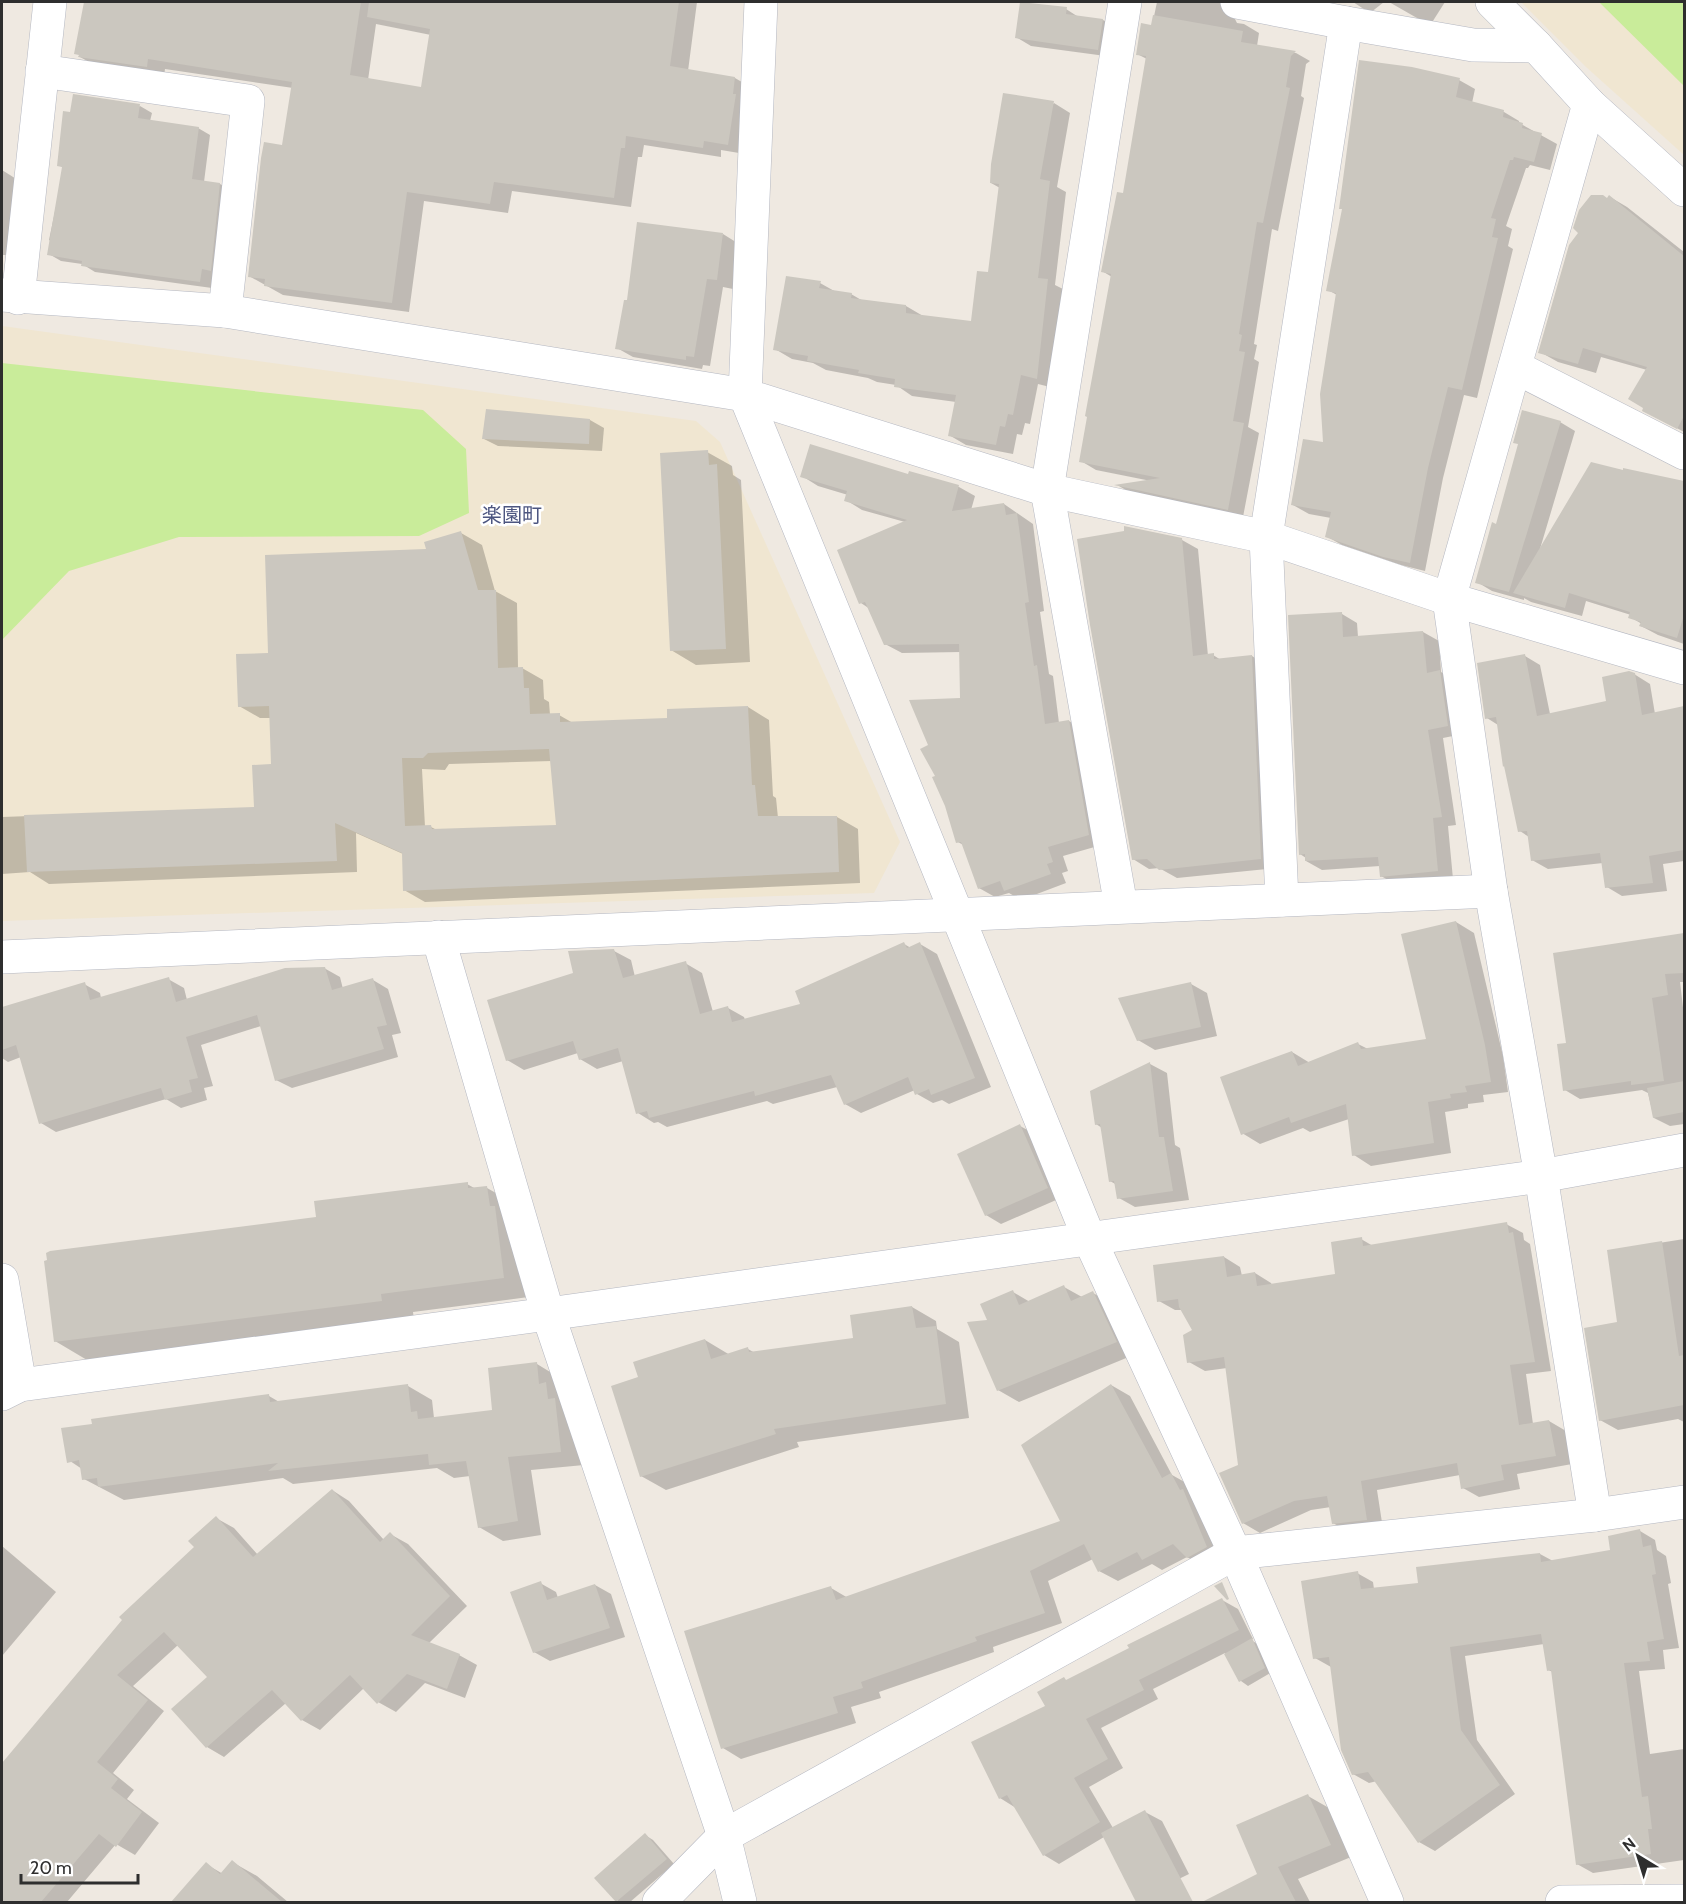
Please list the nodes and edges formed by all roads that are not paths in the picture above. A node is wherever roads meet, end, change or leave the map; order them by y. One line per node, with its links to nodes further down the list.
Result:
1 (50, 2): 8 (street)
2 (761, 2): 14 (street)
3 (1125, 2): 16 (street)
4 (1237, 2): 6 (street)
5 (1492, 2): 7 (street)
6 (1346, 23): 7 (street); 17 (street)
7 (1536, 46): 9 (street)
8 (42, 71): 11 (street); 12 (street)
9 (1589, 104): 10 (street); 13 (street)
10 (1684, 190)
11 (10, 296): 12 (street)
12 (225, 311): 14 (street)
13 (1515, 367): 15 (street); 18 (street)
14 (745, 395): 16 (street); 23 (street)
15 (1684, 453)
16 (1047, 490): 17 (street); 22 (street)
17 (1266, 537): 18 (street); 21 (street)
18 (1449, 599): 19 (street); 20 (street)
19 (1684, 668)
20 (1491, 891): 21 (street); 27 (street)
21 (1282, 900): 22 (street)
22 (1121, 906): 23 (street)
23 (957, 916): 24 (street); 28 (street)
24 (438, 937): 25 (street); 30 (street)
25 (2, 957)
26 (1684, 1150): 27 (street)
27 (1541, 1176): 28 (street); 33 (street)
28 (1089, 1238): 30 (street); 34 (street)
29 (2, 1280): 31 (street)
30 (548, 1314): 31 (street); 35 (street)
31 (11, 1389)
32 (1684, 1502): 33 (street)
33 (1595, 1515): 34 (street)
34 (1235, 1553): 35 (street); 39 (street)
35 (724, 1836): 37 (street); 38 (street)
36 (1684, 1901): 40 (street)
37 (659, 1902)
38 (740, 1902)
39 (1388, 1902)
40 (1562, 1902)

